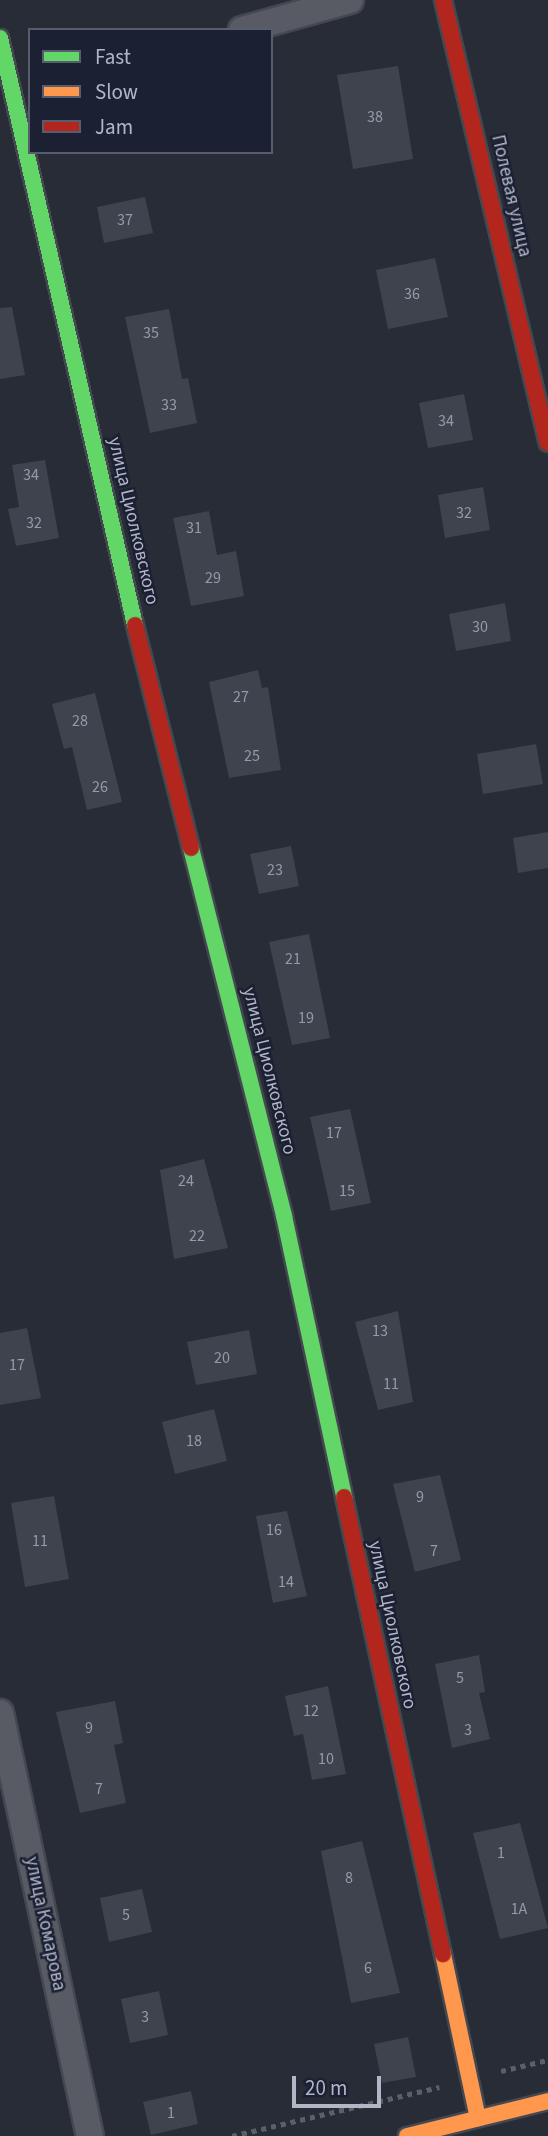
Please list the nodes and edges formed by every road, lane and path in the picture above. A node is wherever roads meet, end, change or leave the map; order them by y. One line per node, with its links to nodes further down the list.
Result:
1 (350, 0): 3 (street)
2 (443, 0): 8 (street, Полевая улица)
3 (249, 28)
4 (0, 38): 5 (street, улица Циолковского)
5 (15, 92): 6 (street, улица Циолковского)
6 (28, 150)
7 (29, 154): 11 (street, улица Циолковского)
8 (548, 443)
9 (0, 1713): 14 (street, улица Комарова)
10 (548, 2060): 11 (path)
11 (470, 2080): 13 (street, улица Циолковского); 15 (path)
12 (548, 2101): 13 (street)
13 (478, 2118): 16 (street)
14 (90, 2136)
15 (232, 2136)
16 (407, 2136)

